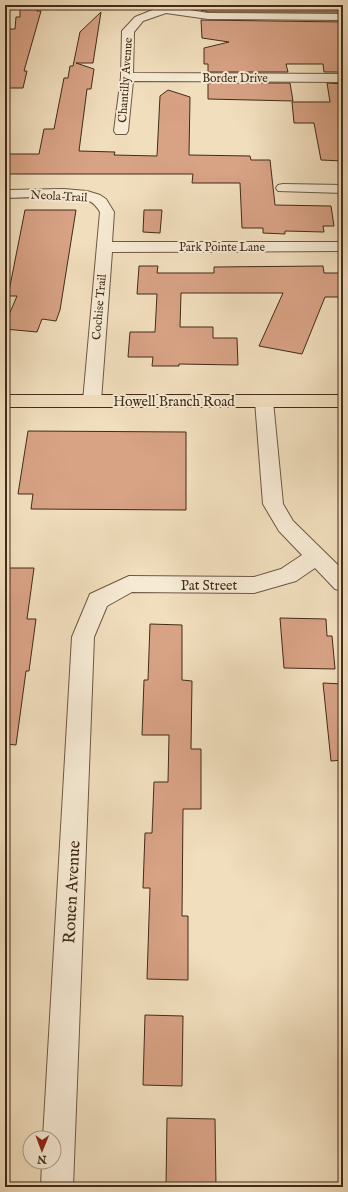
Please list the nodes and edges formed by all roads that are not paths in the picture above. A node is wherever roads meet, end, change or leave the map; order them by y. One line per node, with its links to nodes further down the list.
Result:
1 (166, 7): 2 (street); 3 (street, Chantilly Avenue)
2 (343, 17)
3 (127, 77): 4 (street, Border Drive); 5 (street, Chantilly Avenue)
4 (343, 78)
5 (121, 131)
6 (283, 188): 7 (street)
7 (343, 189)
8 (5, 194): 9 (street, Neola Trail)
9 (107, 212): 10 (street, Cochise Trail)
10 (104, 247): 11 (street, Park Pointe Lane); 13 (street, Cochise Trail)
11 (340, 247)
12 (5, 401): 13 (main road, Howell Branch Road)
13 (92, 401): 14 (main road, Howell Branch Road)
14 (264, 401): 15 (main road, Howell Branch Road); 16 (street)
15 (343, 401)
16 (316, 557): 17 (street); 18 (street, Pat Street)
17 (343, 583)
18 (98, 600): 19 (street, Rouen Avenue)
19 (57, 1187)

